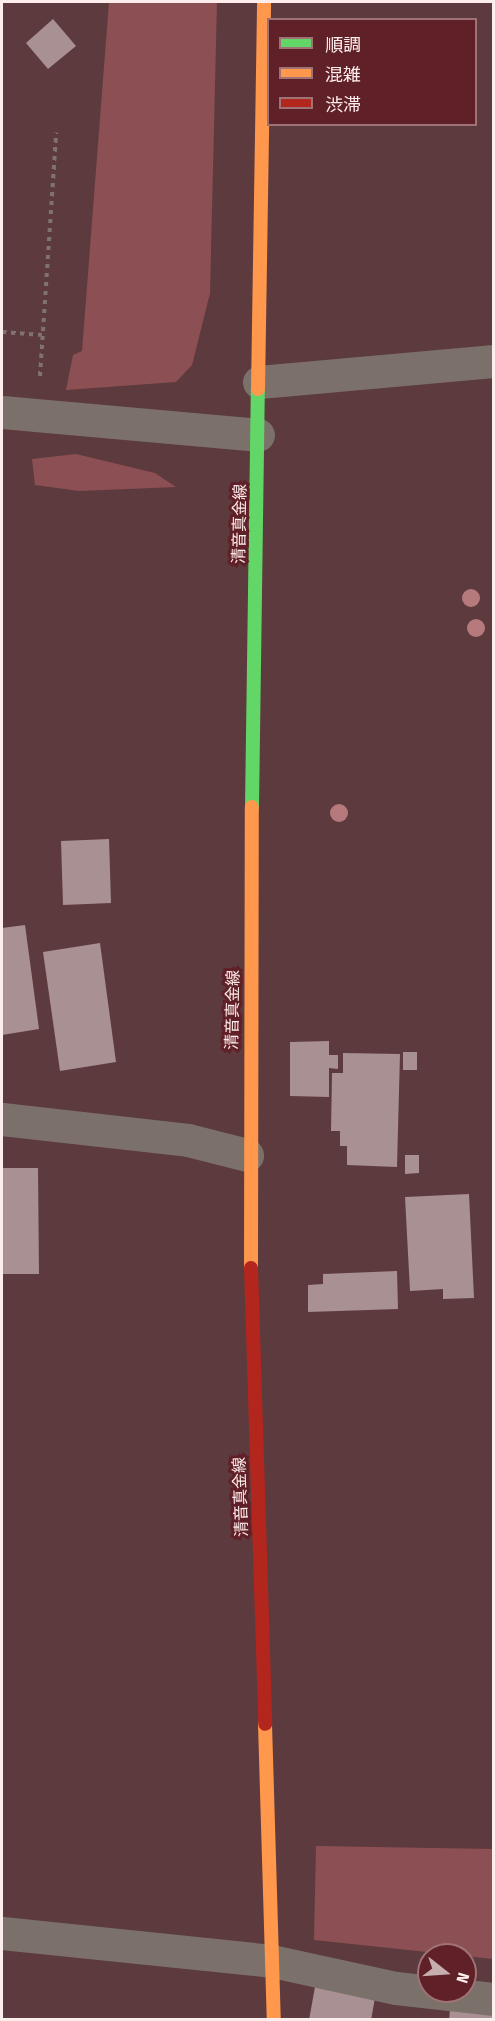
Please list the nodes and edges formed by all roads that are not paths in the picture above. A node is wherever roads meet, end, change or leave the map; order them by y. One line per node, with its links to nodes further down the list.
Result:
1 (264, 2): 3 (main road, 清音真金線)
2 (494, 361): 3 (street)
3 (259, 382): 5 (main road, 清音真金線)
4 (2, 412): 5 (street)
5 (258, 435): 7 (main road, 清音真金線)
6 (2, 1119): 7 (street)
7 (247, 1155): 9 (main road, 清音真金線)
8 (2, 1933): 9 (street)
9 (272, 1961): 10 (street); 11 (main road, 清音真金線)
10 (494, 2000)
11 (274, 2019)

